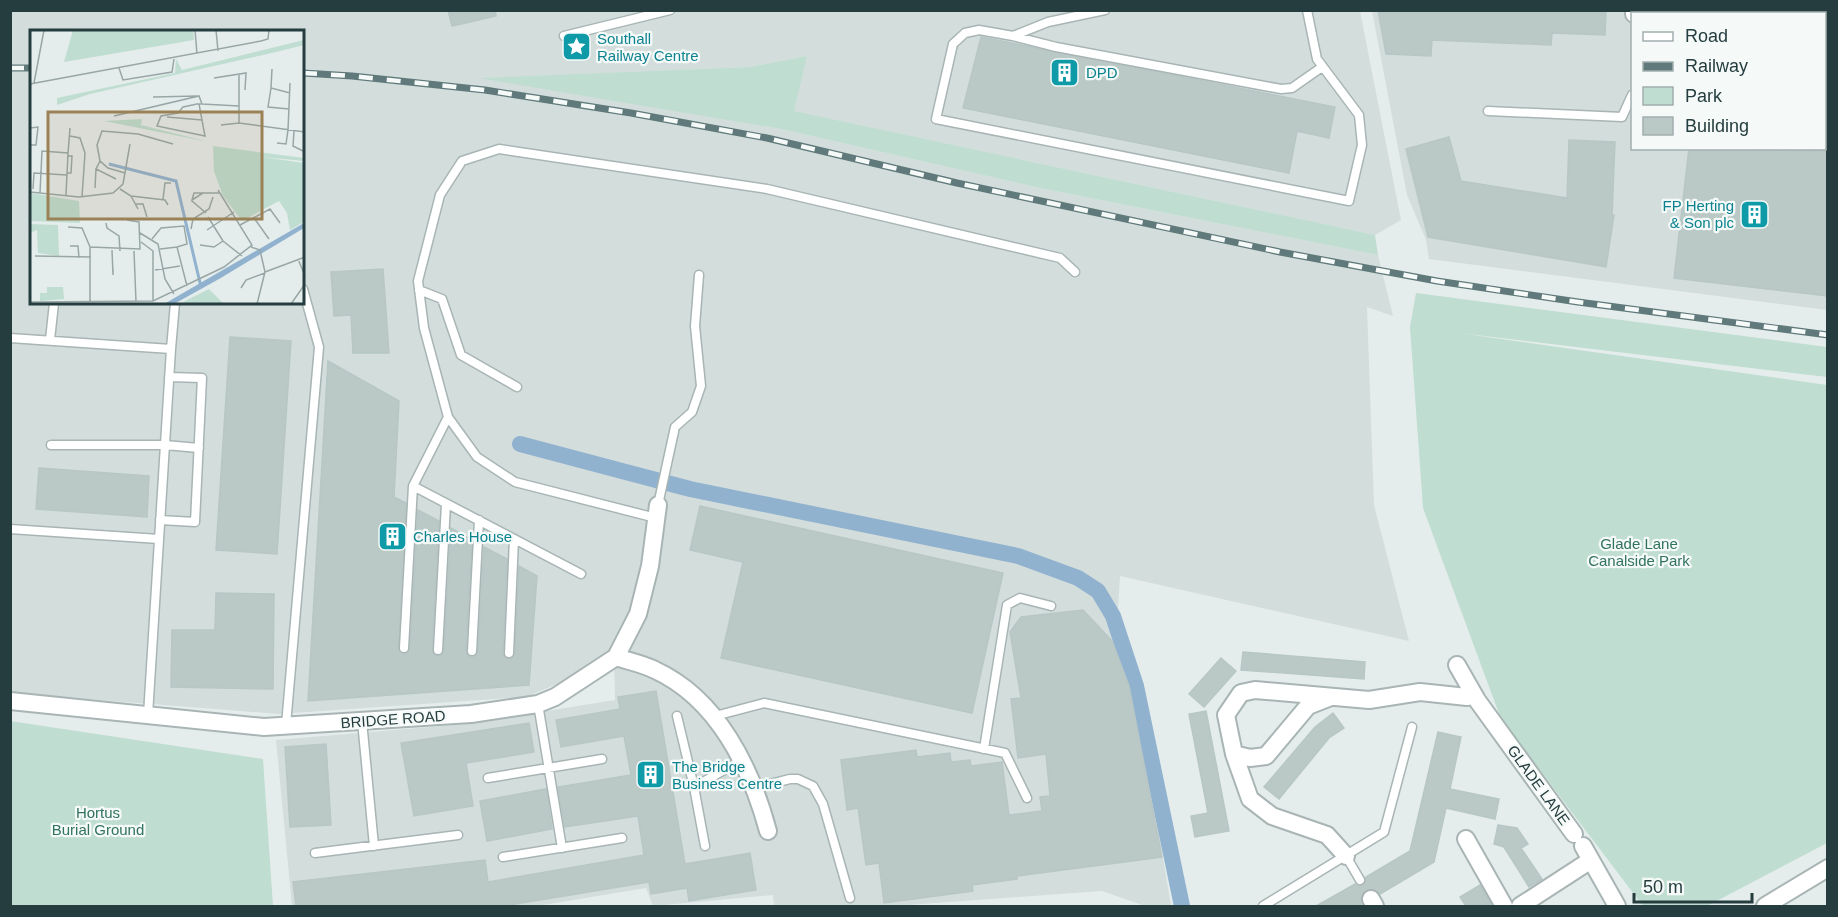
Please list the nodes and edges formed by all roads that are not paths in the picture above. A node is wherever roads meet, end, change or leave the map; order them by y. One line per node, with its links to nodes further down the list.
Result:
1 (670, 10): 4 (lane)
2 (1106, 10): 5 (lane)
3 (1307, 10): 6 (lane)
4 (564, 36)
5 (1013, 36): 6 (lane); 6 (lane)
6 (1322, 67)
7 (1631, 97): 8 (lane)
8 (1488, 111)
9 (1075, 272): 11 (lane)
10 (699, 275): 26 (lane)
11 (419, 290): 19 (lane); 20 (lane)
12 (304, 293): 48 (lane)
13 (54, 304): 16 (lane)
14 (174, 304): 17 (lane)
15 (10, 338): 16 (lane)
16 (50, 340): 17 (lane)
17 (171, 349): 18 (lane)
18 (169, 377): 22 (lane); 23 (lane)
19 (517, 387)
20 (448, 417): 24 (lane); 26 (lane)
21 (51, 445): 22 (lane)
22 (165, 445): 23 (lane); 27 (lane)
23 (199, 448): 27 (lane)
24 (413, 486): 25 (lane); 34 (lane)
25 (446, 504): 28 (lane); 35 (lane)
26 (657, 511): 38 (street, BRIDGE ROAD)
27 (160, 520): 31 (lane)
28 (478, 520): 30 (lane); 36 (lane)
29 (10, 529): 31 (lane)
30 (514, 538): 32 (lane); 37 (lane)
31 (159, 539): 44 (lane)
32 (581, 574)
33 (1051, 606): 50 (lane)
34 (404, 648)
35 (438, 651)
36 (472, 651)
37 (509, 653)
38 (616, 657): 43 (street, BRIDGE ROAD); 46 (street)
39 (1457, 665): 40 (street, GLADE LANE)
40 (1473, 694): 41 (street); 67 (street, GLADE LANE)
41 (1331, 698): 51 (street); 52 (street)
42 (10, 701): 44 (street, BRIDGE ROAD)
43 (538, 704): 47 (street, BRIDGE ROAD); 55 (lane)
44 (148, 715): 48 (street, BRIDGE ROAD)
45 (677, 716): 57 (lane)
46 (715, 716): 50 (lane); 54 (street)
47 (362, 720): 48 (street, BRIDGE ROAD); 65 (lane)
48 (286, 725)
49 (1412, 727): 70 (lane)
50 (984, 749): 60 (lane)
51 (1234, 754): 52 (street); 59 (street)
52 (1266, 756): 59 (street)
53 (602, 759): 55 (lane)
54 (742, 759): 57 (lane); 58 (street)
55 (548, 768): 56 (lane); 68 (lane)
56 (488, 778)
57 (694, 787): 66 (lane)
58 (754, 788): 61 (street); 74 (lane)
59 (1245, 791): 70 (street)
60 (1026, 798)
61 (768, 831)
62 (458, 835): 65 (lane)
63 (622, 838): 68 (lane)
64 (1466, 839): 76 (street)
65 (374, 846): 69 (lane)
66 (705, 846)
67 (1583, 847): 77 (street); 78 (street, GLADE LANE)
68 (562, 848): 71 (lane)
69 (315, 854)
70 (1346, 856): 73 (lane); 75 (lane)
71 (503, 857)
72 (1827, 868): 79 (street)
73 (1360, 880)
74 (850, 898)
75 (1263, 906)
76 (1504, 906)
77 (1520, 906)
78 (1617, 906)
79 (1767, 906)

